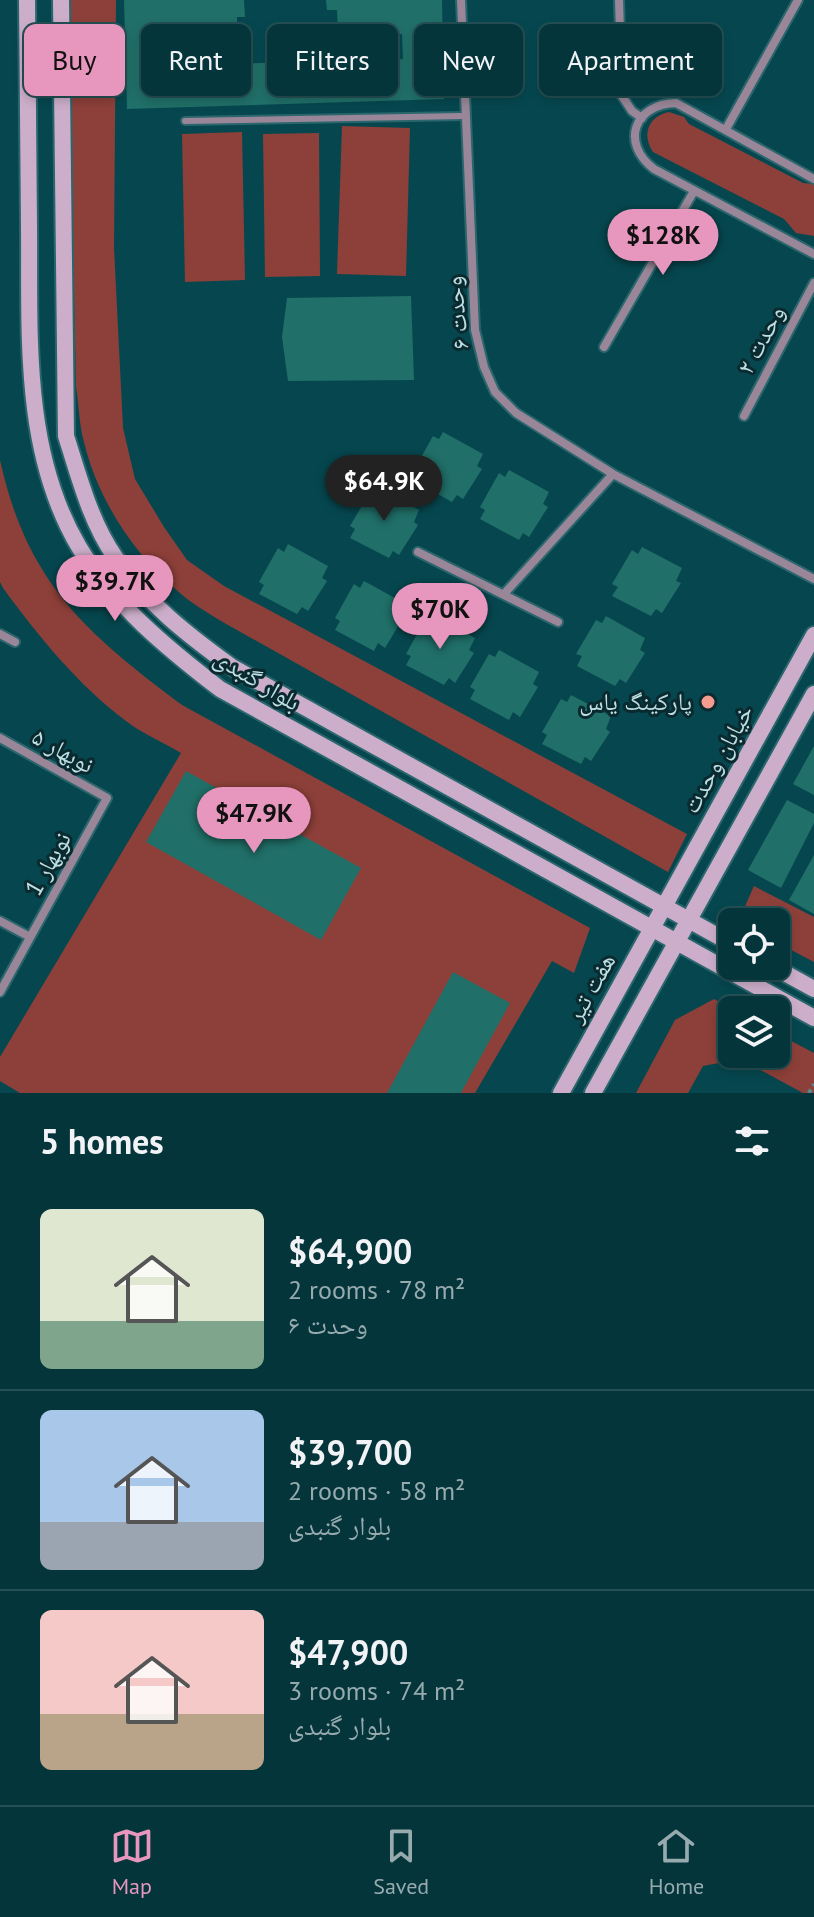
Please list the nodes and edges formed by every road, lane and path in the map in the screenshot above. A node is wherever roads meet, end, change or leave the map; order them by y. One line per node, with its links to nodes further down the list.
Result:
1 (27, 0): 30 (main road, بلوار گنبدی)
2 (61, 0): 27 (main road, بلوار گنبدی)
3 (461, 0): 6 (street, وحدت ۶)
4 (619, 0): 7 (street)
5 (798, 0): 9 (street)
6 (464, 116): 8 (lane); 16 (street, وحدت ۶)
7 (642, 118): 9 (street); 11 (street)
8 (185, 121)
9 (726, 129): 10 (street)
10 (814, 179)
11 (694, 191): 12 (street); 14 (street)
12 (814, 254)
13 (814, 283): 15 (street, وحدت ۲)
14 (604, 347)
15 (744, 416)
16 (613, 474): 18 (street, وحدت ۶); 19 (street)
17 (418, 552): 19 (street)
18 (814, 579)
19 (504, 594): 20 (street)
20 (558, 622)
21 (0, 634): 23 (street)
22 (814, 635): 27 (main road, خیابان وحدت)
23 (15, 642)
24 (814, 694): 28 (main road)
25 (0, 738): 26 (street, نوبهار ۵)
26 (107, 798): 32 (street, نوبهار 1)
27 (664, 906): 28 (main road, بلوار گنبدی); 30 (main road, هفت تیر)
28 (689, 920): 31 (main road, بلوار گنبدی); 33 (main road)
29 (0, 921): 32 (street)
30 (652, 928): 33 (main road, بلوار گنبدی); 39 (main road, هفت تیر)
31 (718, 936)
32 (30, 937): 36 (street, نوبهار 1)
33 (677, 942): 37 (main road, بلوار گنبدی); 40 (main road)
34 (790, 976): 35 (main road)
35 (814, 989)
36 (0, 992)
37 (814, 1018)
38 (814, 1084): 41 (path)
39 (561, 1093)
40 (593, 1093)
41 (809, 1093)

